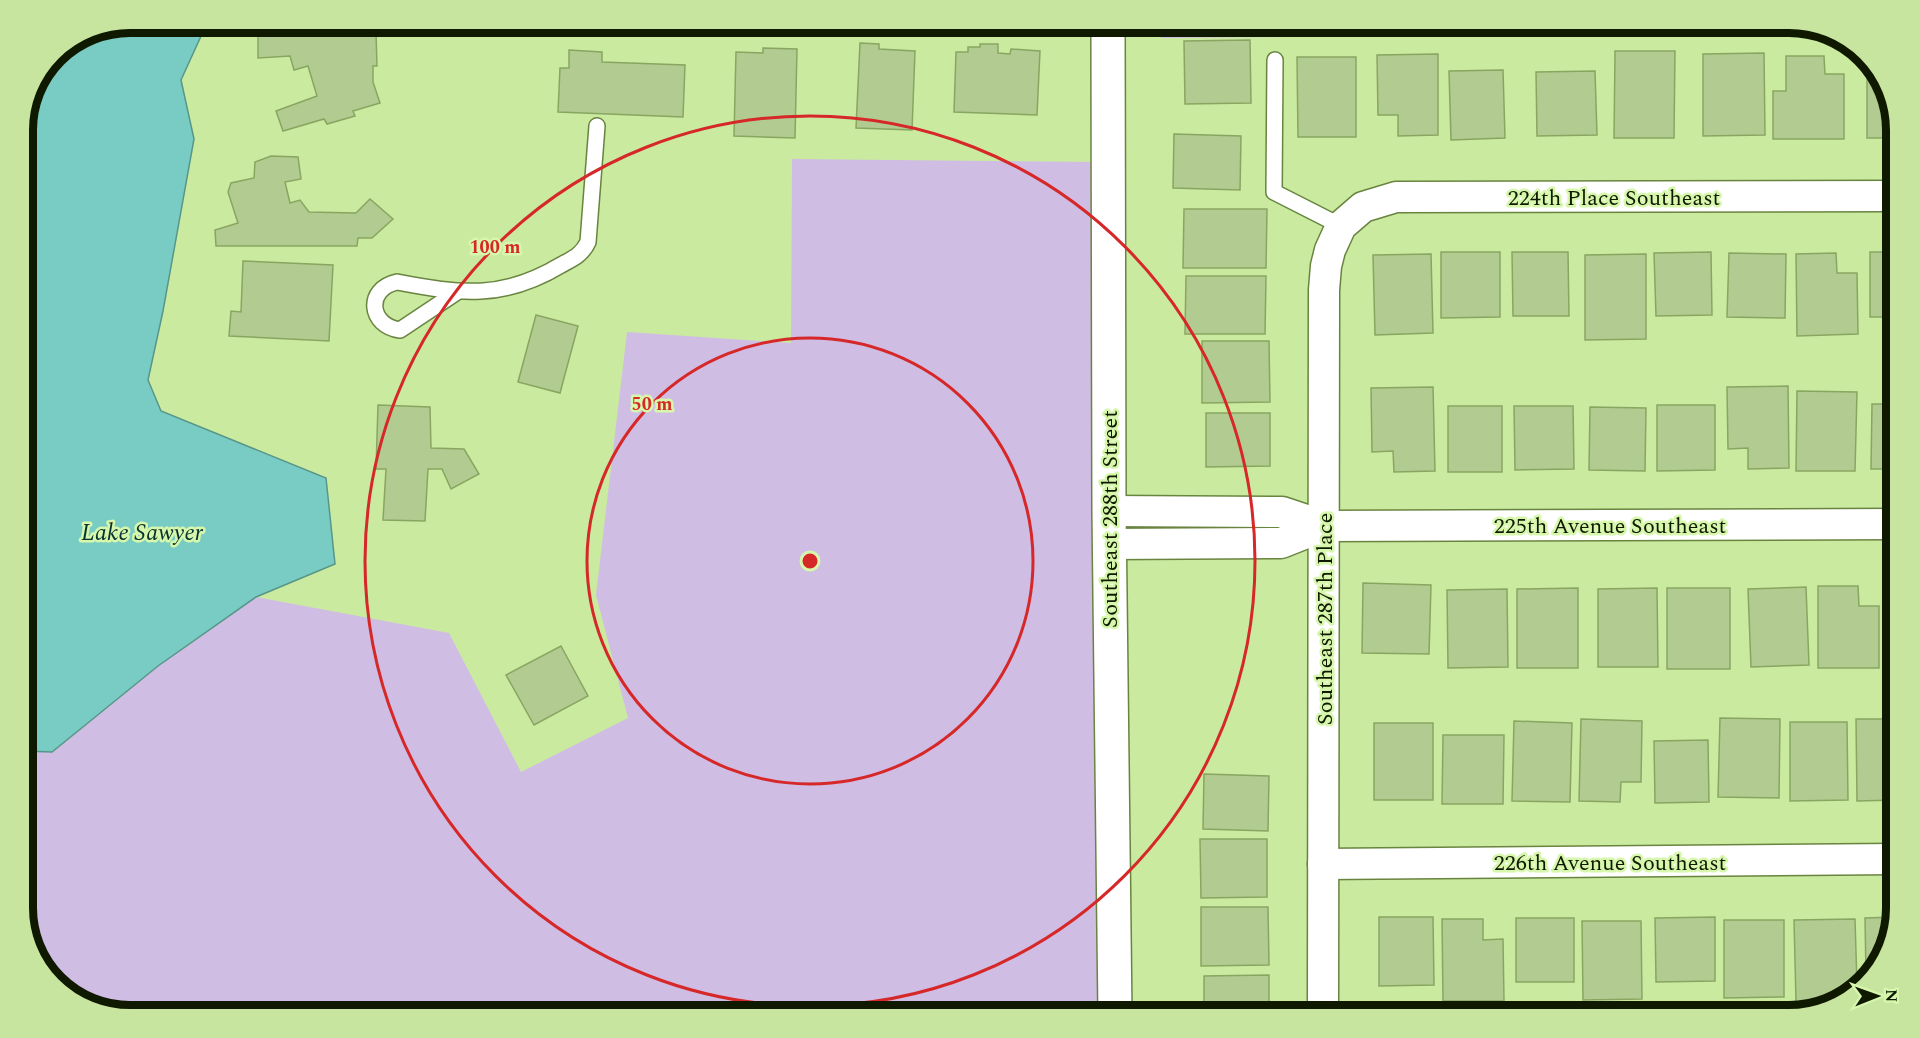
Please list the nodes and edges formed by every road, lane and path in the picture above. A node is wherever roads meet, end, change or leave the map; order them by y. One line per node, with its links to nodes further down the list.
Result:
1 (1108, 33): 7 (street, Southeast 288th Street)
2 (1275, 60): 5 (lane)
3 (597, 126): 6 (lane)
4 (1886, 196): 5 (street, 224th Place Southeast)
5 (1341, 226): 9 (street, Southeast 287th Place)
6 (457, 292): 6 (lane)
7 (1108, 511): 9 (street, 225th Avenue Southeast); 10 (street, Southeast 288th Street)
8 (1886, 524): 9 (street, 225th Avenue Southeast)
9 (1324, 526): 10 (street, 225th Avenue Southeast); 12 (street, Southeast 287th Place)
10 (1109, 544): 13 (street, Southeast 288th Street)
11 (1886, 860): 12 (street, 226th Avenue Southeast)
12 (1323, 864): 14 (street, Southeast 287th Place)
13 (1115, 1005)
14 (1323, 1005)

